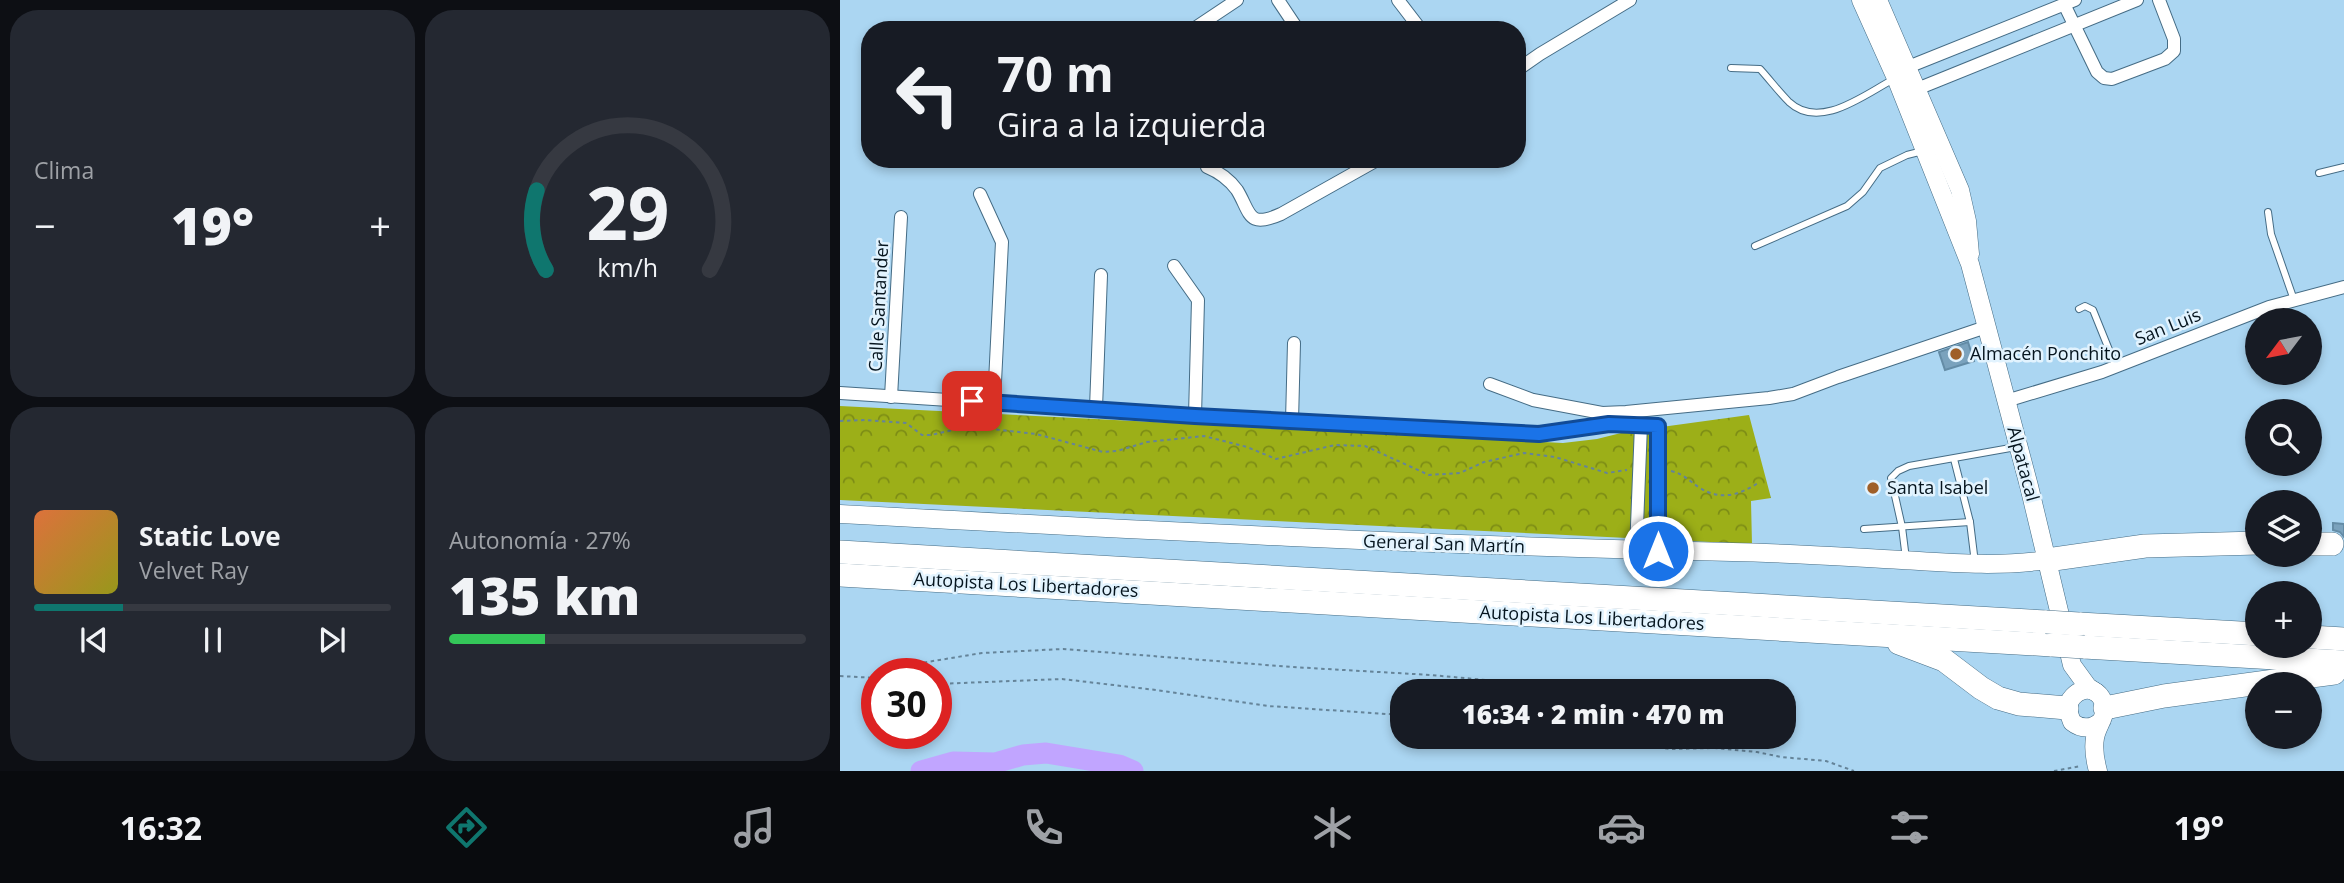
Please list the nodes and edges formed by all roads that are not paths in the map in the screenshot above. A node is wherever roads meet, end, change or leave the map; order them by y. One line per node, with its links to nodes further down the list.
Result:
1 (1237, 0): 9 (street)
2 (1278, 0): 10 (street)
3 (1398, 0): 11 (street)
4 (1630, 0): 13 (street)
5 (2137, 0): 12 (street)
6 (2159, 0): 12 (street)
7 (2069, 2): 12 (street); 15 (street)
8 (1871, 3): 15 (street, Alpatacal)
9 (1206, 21)
10 (1292, 21)
11 (1414, 21)
12 (2073, 24): 16 (street)
13 (1526, 64)
14 (1731, 68): 15 (lane)
15 (1902, 72): 16 (street, Alpatacal); 17 (street, Alpatacal)
16 (1917, 89): 23 (street, Alpatacal)
17 (1925, 151): 23 (street, Alpatacal); 26 (lane)
18 (2344, 167): 21 (lane)
19 (1209, 168): 20 (street)
20 (1363, 168)
21 (2319, 173)
22 (979, 194): 39 (street)
23 (1952, 194): 32 (street, Alpatacal)
24 (2268, 212): 30 (lane)
25 (901, 217): 37 (street, Calle Santander)
26 (1755, 246)
27 (1174, 266): 41 (street)
28 (1101, 275): 40 (street)
29 (2344, 287): 30 (street, San Luis)
30 (2294, 300): 34 (street, San Luis)
31 (2079, 309): 34 (lane)
32 (1986, 327): 35 (street); 38 (street, Alpatacal)
33 (1294, 343): 42 (street)
34 (2116, 367): 38 (street, San Luis)
35 (1490, 384)
36 (840, 393): 37 (street)
37 (891, 397): 39 (street)
38 (2006, 401): 44 (street, Alpatacal)
39 (994, 402): 40 (street)
40 (1096, 408): 41 (street)
41 (1195, 416): 42 (street)
42 (1292, 421): 43 (street)
43 (1641, 425): 51 (street); 52 (street)
44 (2018, 447): 45 (lane); 54 (street, Alpatacal)
45 (1954, 458): 47 (lane); 48 (lane)
46 (840, 514): 51 (street, General San Martín)
47 (1970, 522): 48 (lane); 56 (lane)
48 (1902, 527): 49 (lane); 55 (lane)
49 (1864, 528)
50 (2245, 543): 54 (highway)
51 (1636, 551): 52 (street, General San Martín)
52 (1658, 551): 55 (street, General San Martín)
53 (840, 552): 59 (highway, Autopista Los Libertadores, bridge)
54 (2047, 560): 56 (street, General San Martín); 62 (street, Alpatacal)
55 (1906, 561): 56 (street, General San Martín)
56 (1975, 565)
57 (840, 575): 58 (highway, Autopista Los Libertadores)
58 (1862, 632): 62 (highway, Autopista Los Libertadores, bridge); 66 (highway)
59 (2245, 633)
60 (2322, 638): 61 (highway)
61 (2344, 639)
62 (2078, 655): 63 (highway, Autopista Los Libertadores); 65 (street, Alpatacal); 66 (street, Alpatacal)
63 (2344, 662)
64 (2344, 672): 65 (highway)
65 (2101, 707): 66 (street); 66 (street); 67 (street)
66 (2069, 711): 67 (street)
67 (2096, 765)

